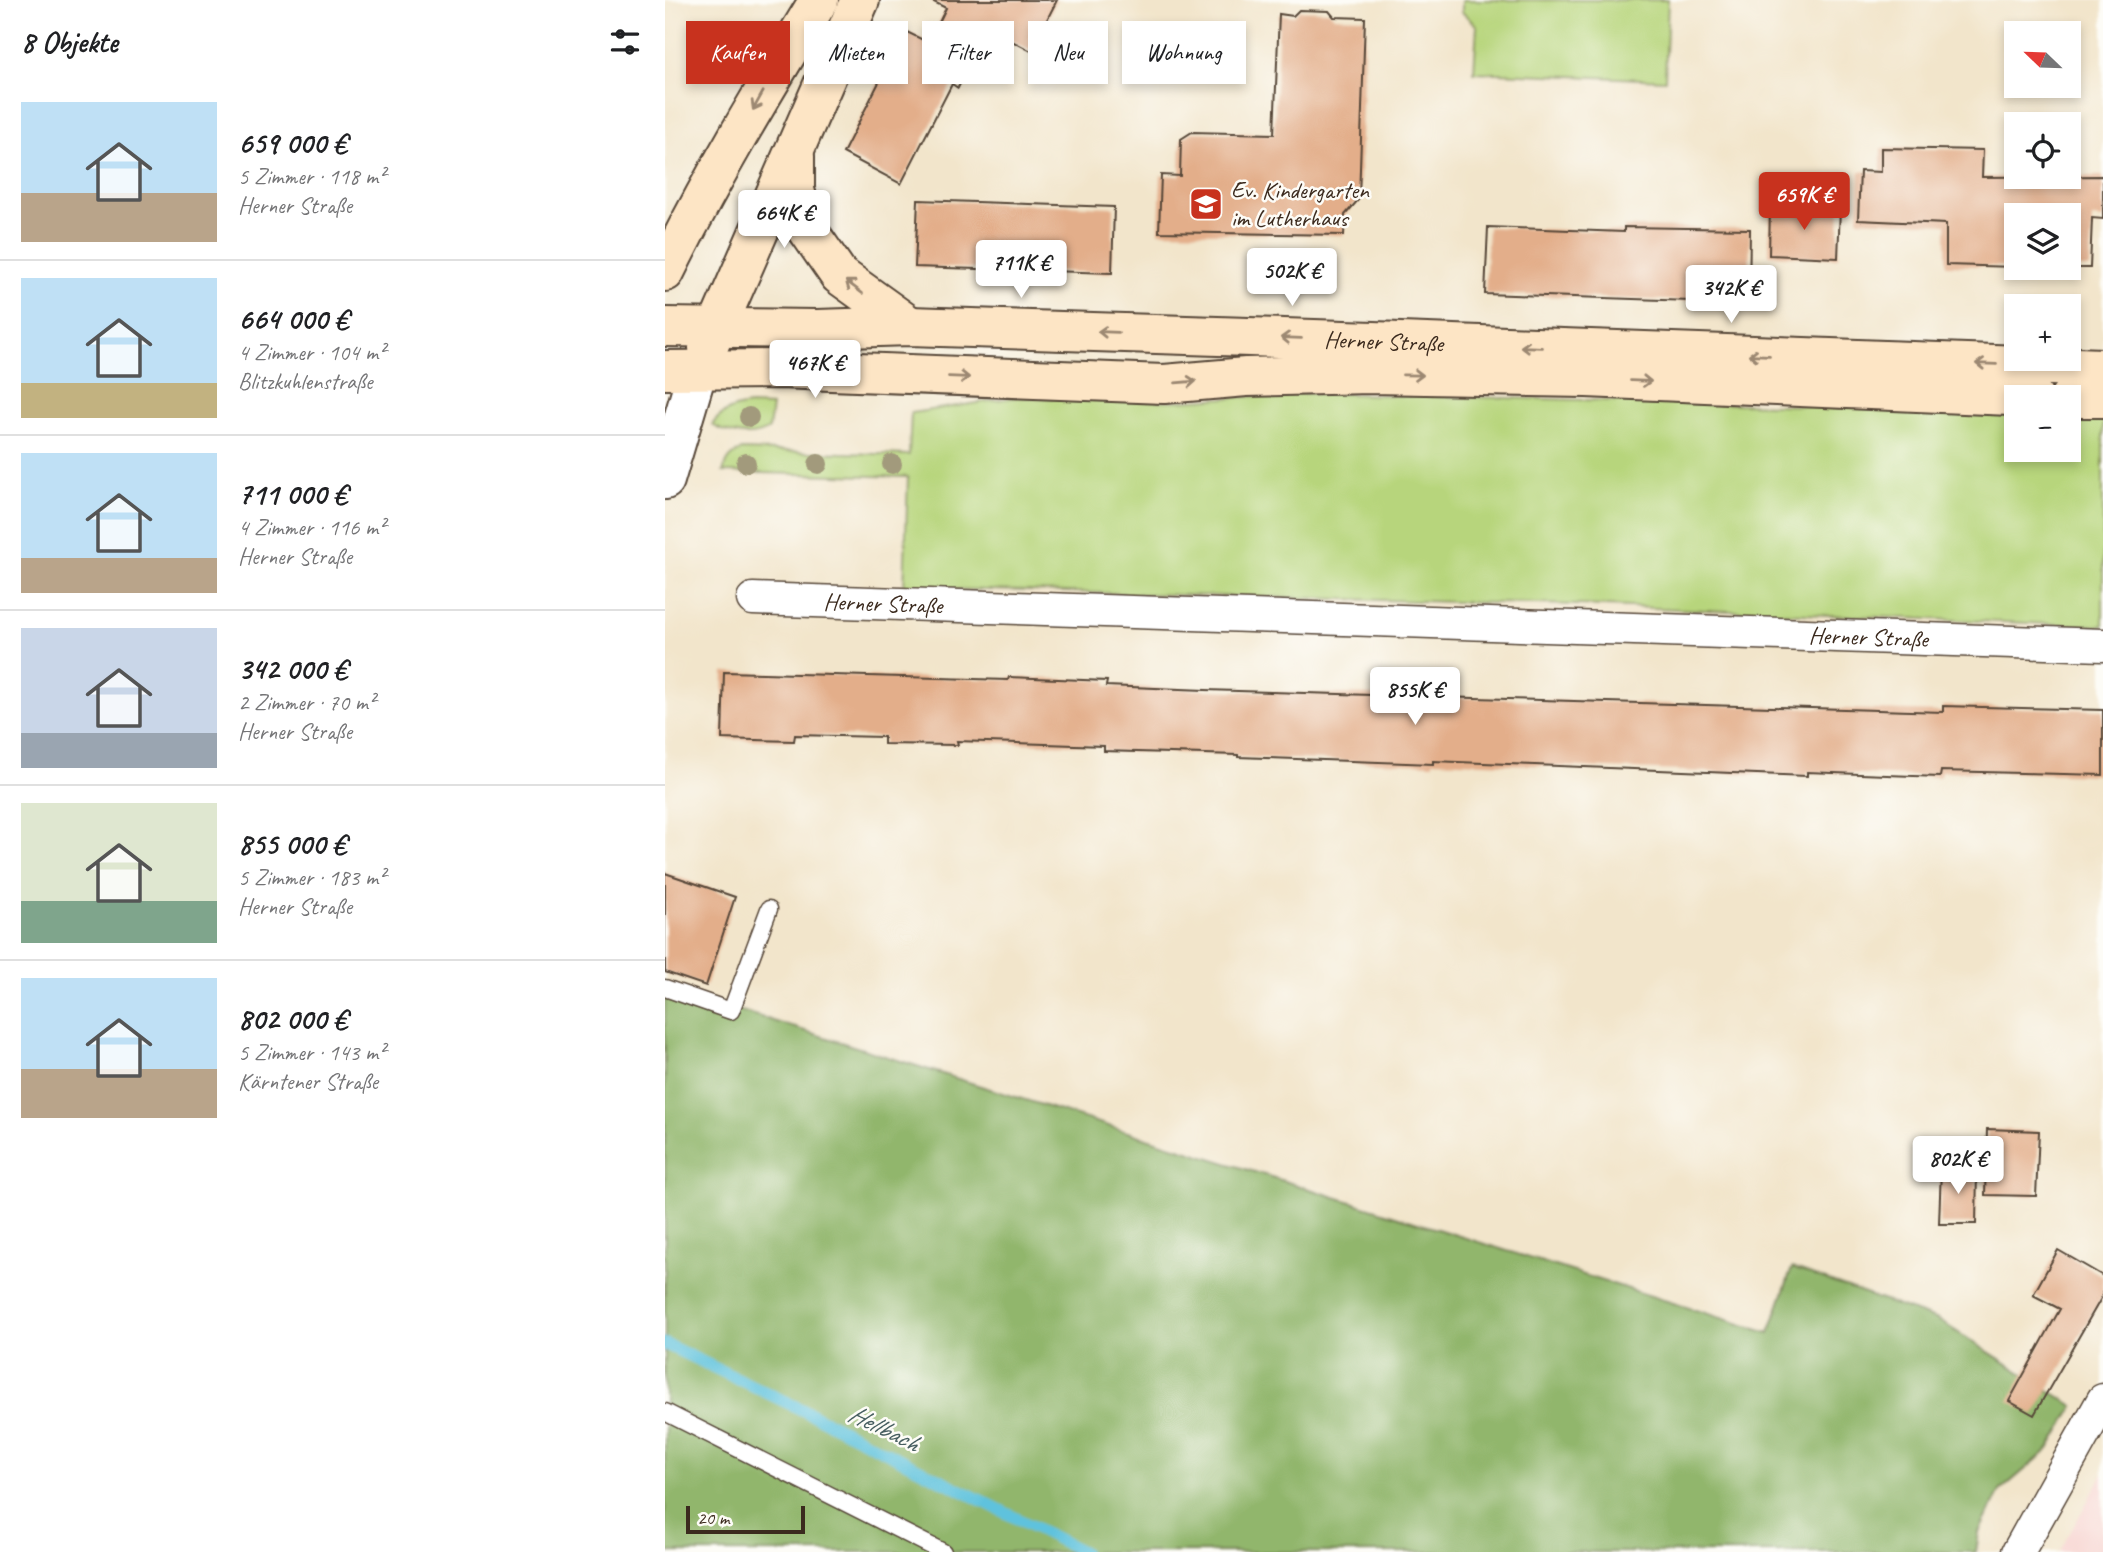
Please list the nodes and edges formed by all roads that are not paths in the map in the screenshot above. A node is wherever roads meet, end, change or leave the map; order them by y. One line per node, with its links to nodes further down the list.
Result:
1 (819, 0): 4 (main road, one-way to 4)
2 (860, 0): 3 (main road)
3 (795, 148): 6 (main road, one-way to 3); 7 (main road)
4 (665, 272)
5 (665, 327): 7 (main road, Herner Straße)
6 (910, 327): 7 (main road, Herner Straße); 8 (main road, Herner Straße, one-way to 6)
7 (717, 328): 9 (main road)
8 (2103, 369)
9 (681, 370): 10 (main road, Herner Straße, one-way to 10); 13 (street)
10 (2004, 396)
11 (2081, 398): 12 (main road)
12 (2103, 398)
13 (665, 481)
14 (753, 599): 15 (street, Herner Straße)
15 (2103, 645)
16 (769, 909): 17 (lane)
17 (665, 988)
18 (2103, 1400): 21 (street)
19 (665, 1412): 20 (lane)
20 (943, 1552)
21 (2018, 1552)

